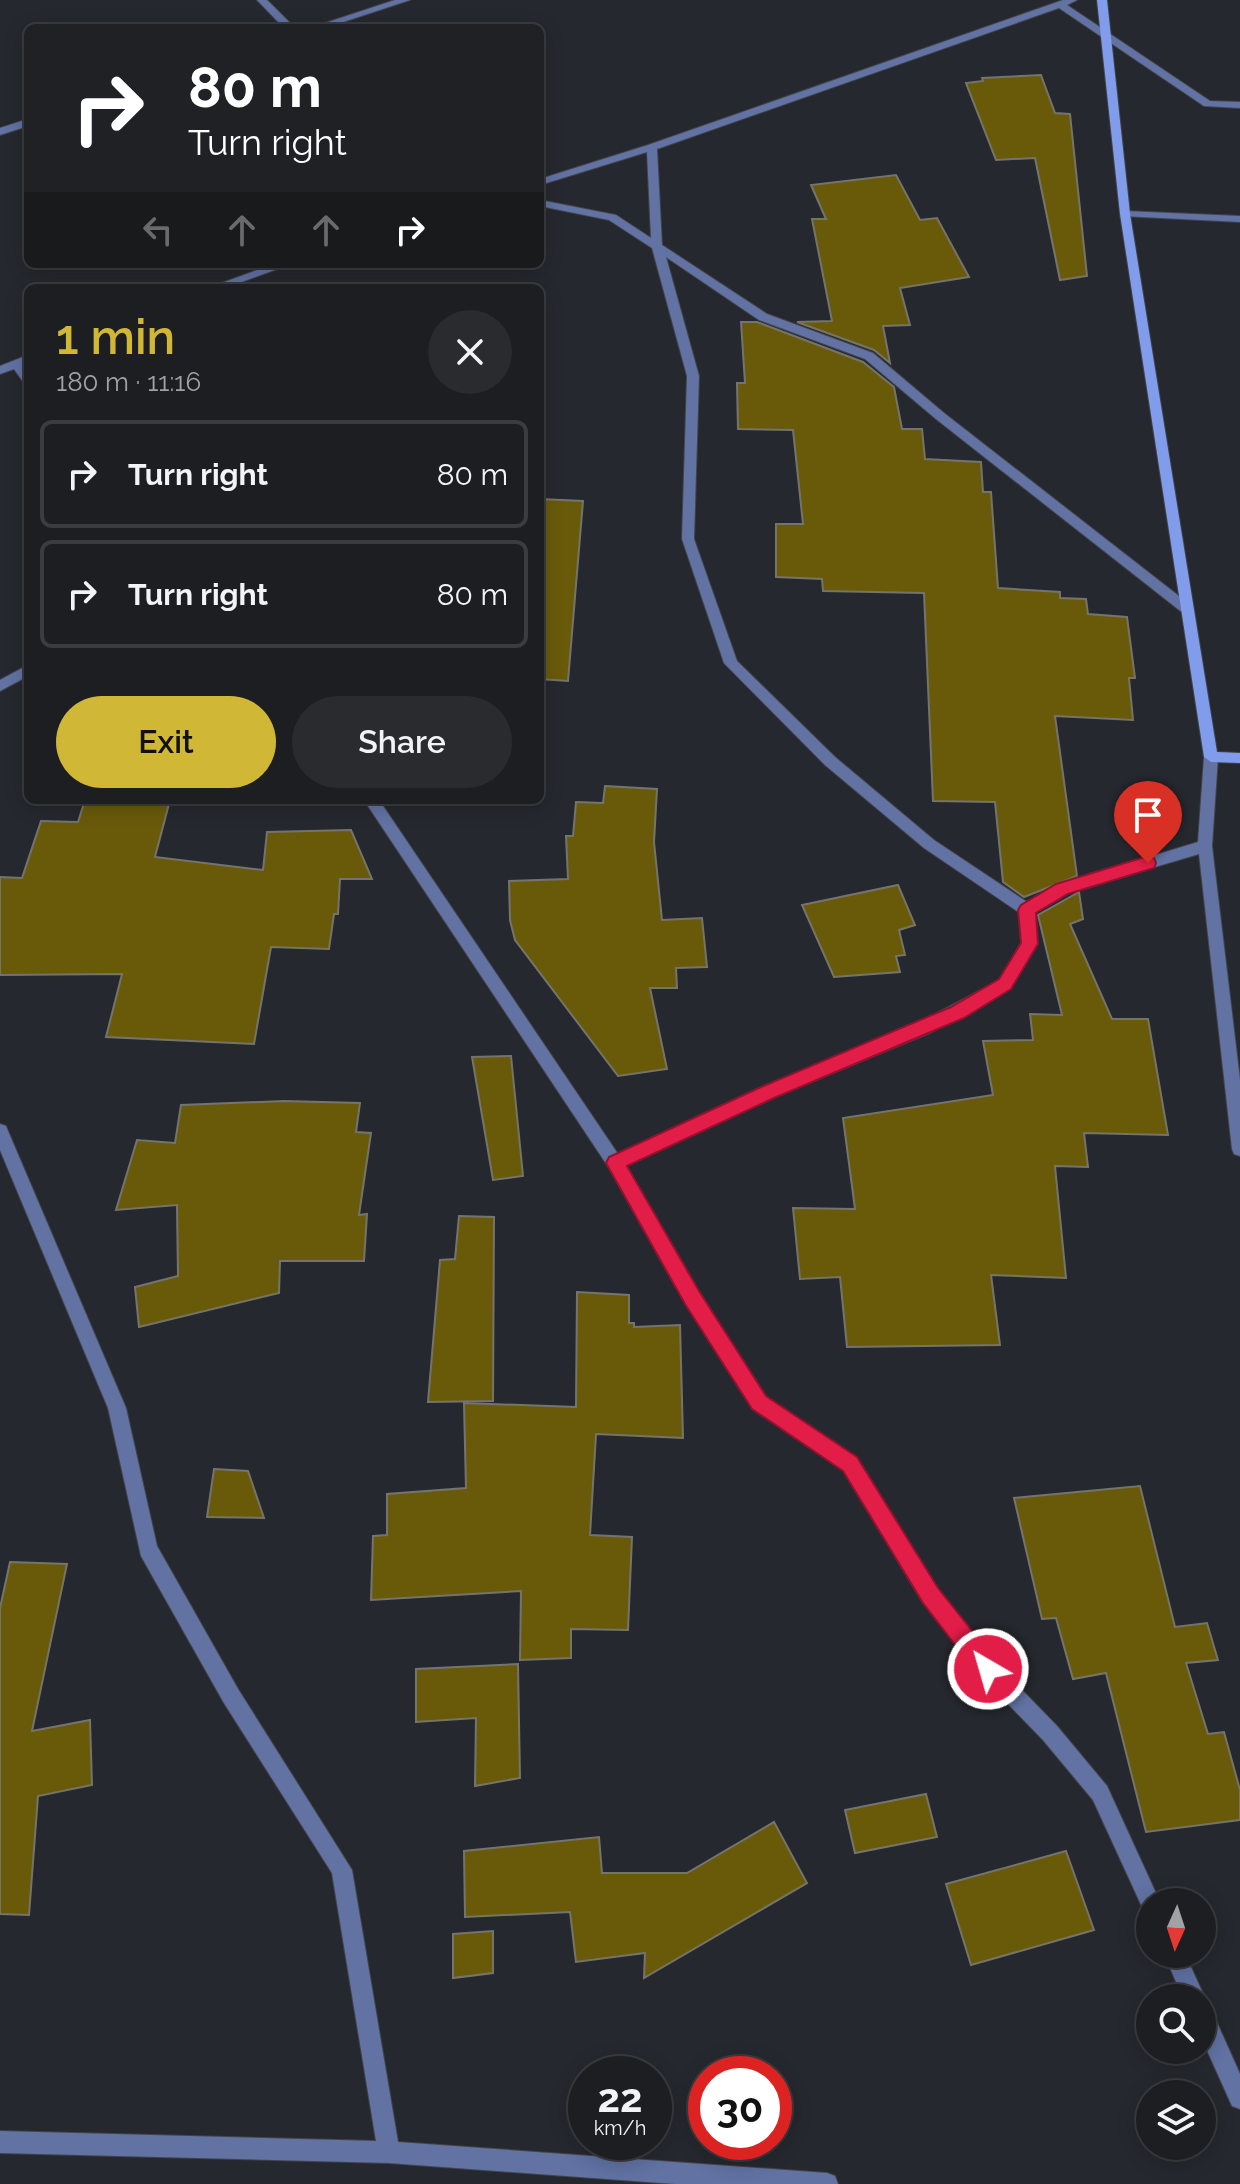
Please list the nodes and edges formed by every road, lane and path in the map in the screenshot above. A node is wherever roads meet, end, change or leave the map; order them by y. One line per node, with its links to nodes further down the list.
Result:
1 (262, 0): 6 (street)
2 (405, 0): 7 (street)
3 (1072, 0): 5 (street)
4 (1102, 0): 8 (street)
5 (1061, 5): 8 (street); 12 (street)
6 (286, 24)
7 (328, 24)
8 (1106, 38): 9 (street); 15 (street)
9 (1240, 105)
10 (24, 123): 11 (street)
11 (0, 132)
12 (652, 147): 13 (street); 17 (street)
13 (544, 181)
14 (544, 204): 17 (street)
15 (1125, 214): 16 (street); 22 (street)
16 (1240, 219)
17 (657, 247): 22 (street); 29 (street)
18 (273, 268): 19 (street)
19 (226, 284)
20 (22, 361): 21 (street)
21 (0, 370)
22 (1188, 610): 25 (street)
23 (24, 672): 24 (street)
24 (0, 686)
25 (1211, 757): 26 (street); 28 (street)
26 (1240, 758)
27 (374, 804): 32 (street)
28 (1205, 846): 29 (street); 31 (street)
29 (1027, 910): 32 (street)
30 (0, 1131): 37 (street)
31 (1240, 1149)
32 (615, 1163): 33 (street)
33 (1144, 1888)
34 (1216, 2046): 35 (street)
35 (1240, 2098)
36 (0, 2142): 37 (street)
37 (389, 2152): 38 (street)
38 (611, 2177): 39 (street)
39 (827, 2184)

